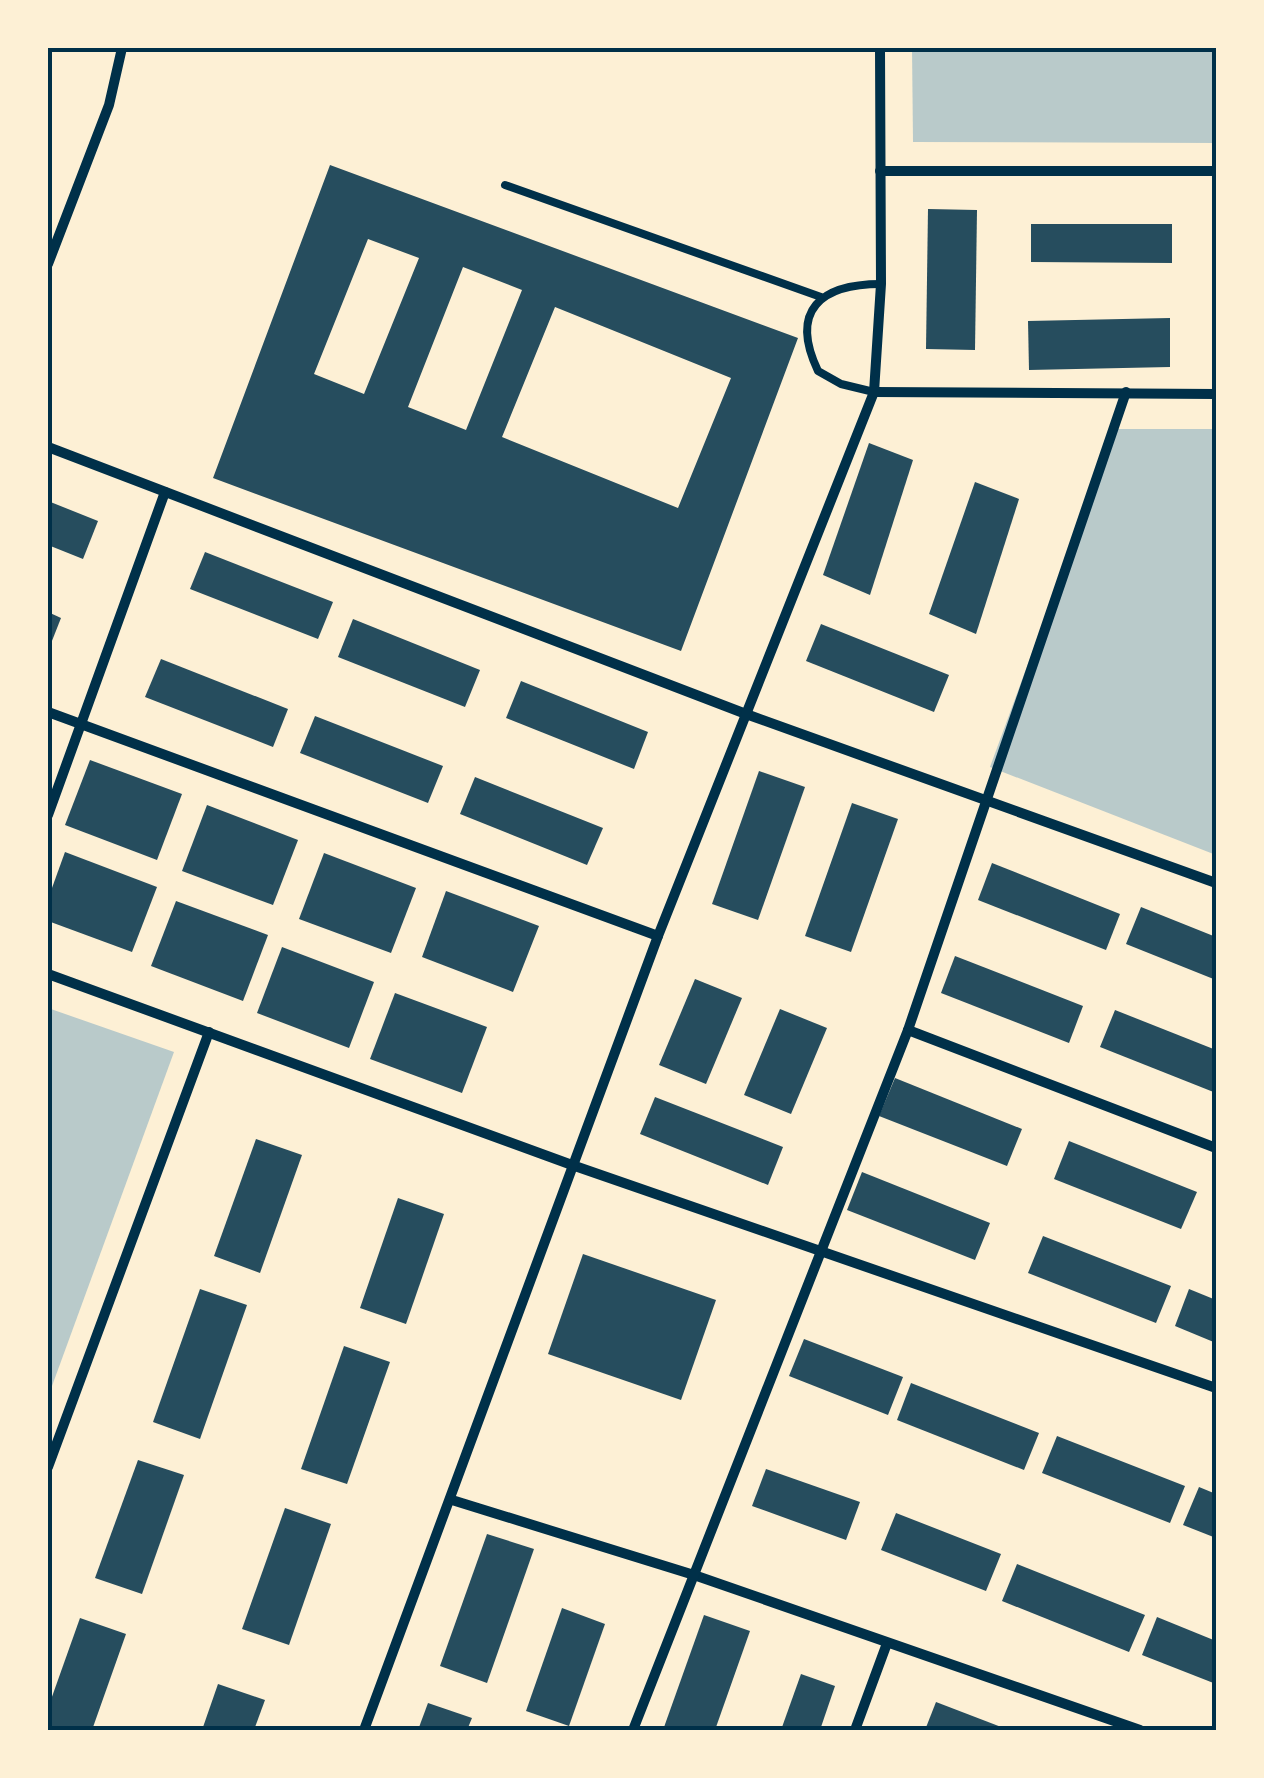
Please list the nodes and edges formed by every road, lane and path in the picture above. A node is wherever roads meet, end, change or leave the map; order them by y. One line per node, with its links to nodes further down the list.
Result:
1 (122, 48): 6 (street)
2 (880, 48): 3 (street)
3 (880, 170): 4 (street); 7 (street)
4 (1216, 171)
5 (505, 184): 8 (lane)
6 (48, 264)
7 (881, 284): 8 (lane); 9 (street)
8 (821, 297): 9 (lane)
9 (874, 392): 10 (street); 15 (street)
10 (1126, 392): 11 (street); 17 (street)
11 (1216, 394)
12 (48, 447): 13 (street)
13 (165, 492): 15 (street); 16 (street)
14 (48, 712): 16 (street)
15 (746, 714): 17 (street); 20 (street)
16 (80, 725): 18 (street); 20 (street)
17 (989, 801): 19 (street); 22 (street)
18 (48, 815)
19 (1216, 883)
20 (658, 936): 25 (street)
21 (48, 974): 23 (street)
22 (908, 1030): 24 (street); 26 (street)
23 (209, 1032): 25 (street); 28 (street)
24 (1216, 1148)
25 (572, 1164): 26 (street); 29 (street)
26 (820, 1251): 27 (street); 30 (street)
27 (1216, 1388)
28 (48, 1467)
29 (452, 1500): 30 (street); 32 (street)
30 (694, 1575): 31 (street); 33 (street)
31 (886, 1646): 34 (street); 35 (street)
32 (364, 1730)
33 (634, 1730)
34 (855, 1730)
35 (1140, 1730)

